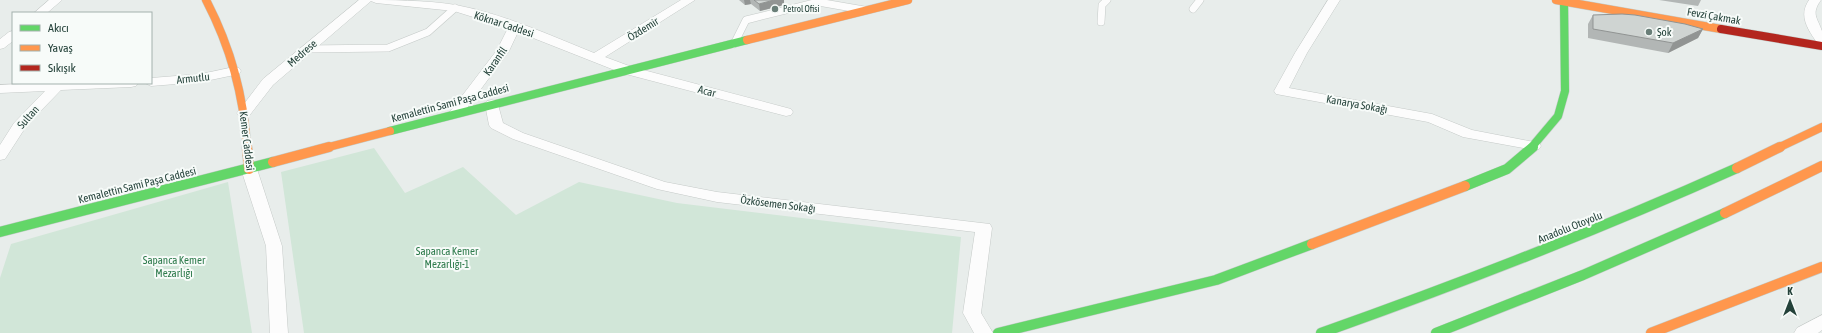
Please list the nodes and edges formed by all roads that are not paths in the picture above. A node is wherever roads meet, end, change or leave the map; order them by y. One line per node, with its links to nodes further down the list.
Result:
1 (56, 0): 16 (street)
2 (206, 0): 27 (main road, Kemer Caddesi)
3 (366, 0): 24 (street, Medrese)
4 (376, 0): 13 (street, Köknar Caddesi)
5 (467, 0): 13 (street)
6 (689, 0): 25 (street, Özdemir)
7 (908, 0): 14 (main road, Kemalettin Sami Paşa Caddesi)
8 (1107, 0): 17 (lane)
9 (1200, 0): 15 (lane)
10 (1334, 0): 37 (street, Kanarya Sokağı)
11 (1560, 1): 23 (main road, Fevzi Çakmak); 37 (main road)
12 (1813, 1): 20 (street)
13 (455, 8): 18 (street, Köknar Caddesi); 24 (lane)
14 (866, 10): 21 (main road, Kemalettin Sami Paşa Caddesi); 21 (lane)
15 (1193, 10)
16 (41, 12)
17 (1101, 22)
18 (515, 26): 25 (street, Köknar Caddesi); 35 (street, Karanfil)
19 (12, 36): 22 (street)
20 (1822, 42)
21 (734, 44): 26 (main road, Kemalettin Sami Paşa Caddesi)
22 (0, 45)
23 (1822, 46)
24 (306, 49): 34 (street, Medrese)
25 (596, 57): 26 (street, Köknar Caddesi)
26 (627, 70): 32 (main road, Kemalettin Sami Paşa Caddesi); 33 (street, Acar)
27 (234, 72): 28 (street, Armutlu); 34 (main road, Kemer Caddesi)
28 (152, 82)
29 (94, 84): 30 (street)
30 (58, 85): 31 (street); 38 (street, Sultan)
31 (0, 89)
32 (492, 104): 35 (main road, Kemalettin Sami Paşa Caddesi); 45 (street, Özkösemen Sokağı)
33 (786, 112)
34 (244, 113): 40 (main road, Kemer Caddesi)
35 (456, 113): 40 (main road, Kemalettin Sami Paşa Caddesi)
36 (1822, 127): 47 (main road, Anadolu Otoyolu)
37 (1534, 146): 46 (main road)
38 (0, 156)
39 (1822, 166): 48 (main road)
40 (249, 169): 41 (main road, Kemalettin Sami Paşa Caddesi); 44 (street, Kemer Caddesi)
41 (0, 232)
42 (1822, 267): 49 (main road)
43 (1822, 322): 50 (street)
44 (279, 333)
45 (984, 333)
46 (998, 333)
47 (1321, 333)
48 (1436, 333)
49 (1651, 333)
50 (1803, 333)

